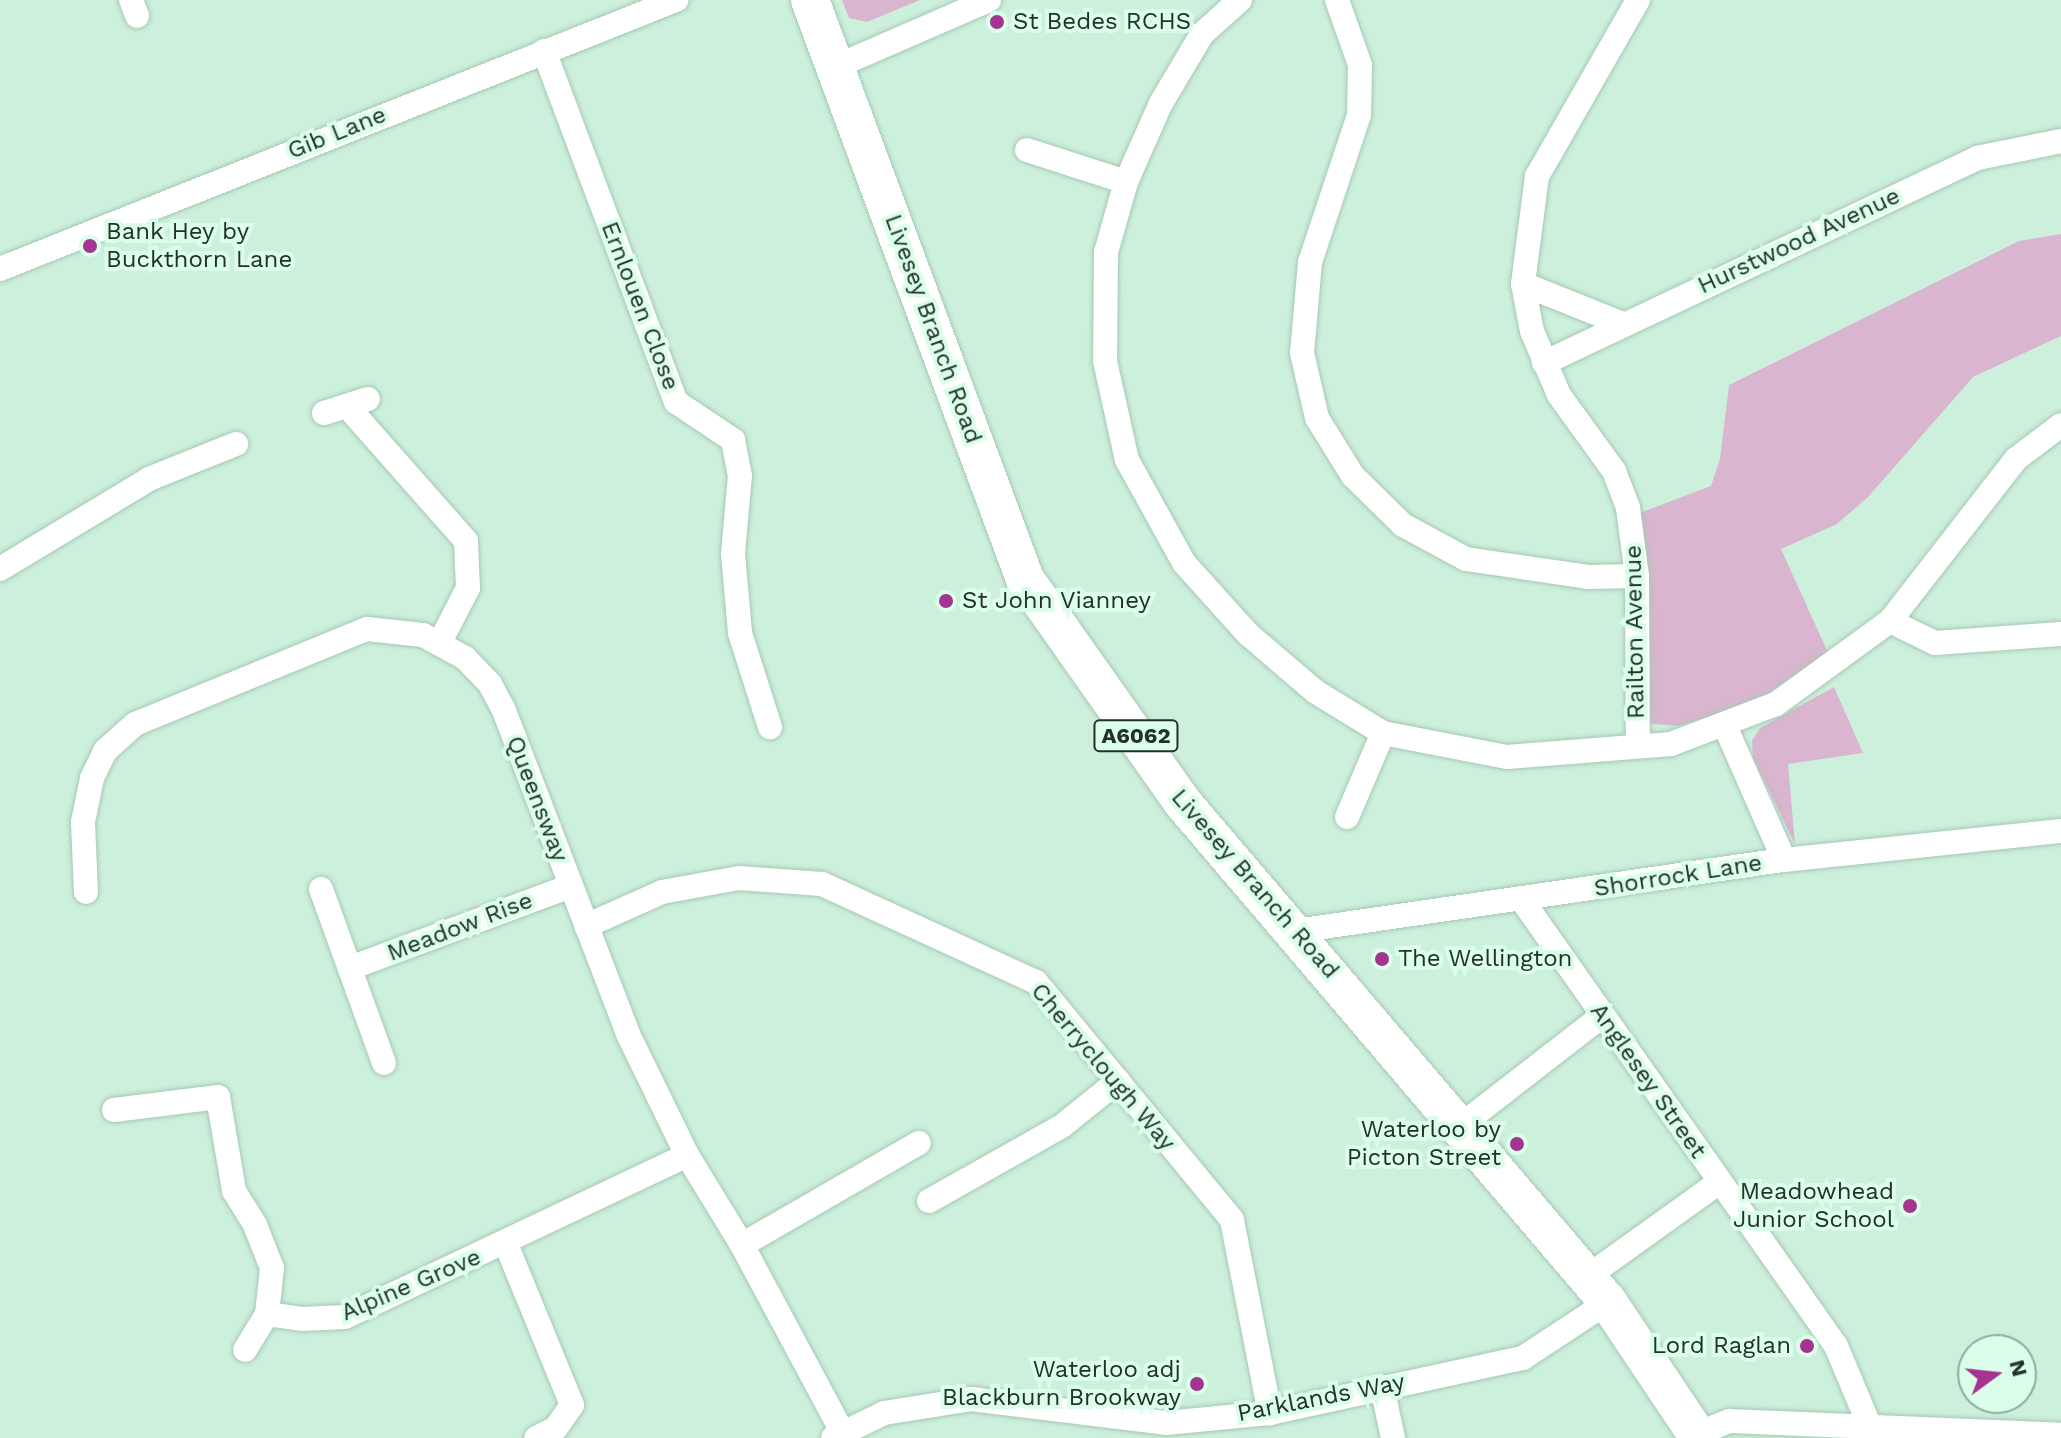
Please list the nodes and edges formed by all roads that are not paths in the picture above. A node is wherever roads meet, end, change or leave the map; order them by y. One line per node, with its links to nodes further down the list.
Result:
1 (676, 0): 7 (street, Gib Lane)
2 (810, 0): 8 (main road, Livesey Branch Road / A6062)
3 (989, 0): 8 (street)
4 (1240, 0): 11 (street)
5 (1337, 0): 20 (street)
6 (1638, 0): 13 (street, Railton Avenue)
7 (544, 51): 12 (street, Gib Lane); 25 (street, Ernlouen Close)
8 (835, 67): 36 (main road, Livesey Branch Road / A6062)
9 (2061, 141): 14 (street, Hurstwood Avenue)
10 (1027, 150): 11 (street)
11 (1126, 182): 26 (street)
12 (0, 269)
13 (1523, 284): 14 (street); 15 (street, Railton Avenue)
14 (1623, 324): 15 (street, Hurstwood Avenue)
15 (1544, 363): 20 (street, Railton Avenue)
16 (347, 406): 23 (street)
17 (2061, 425): 21 (street)
18 (236, 444): 19 (street)
19 (0, 569)
20 (1637, 576): 27 (street, Railton Avenue)
21 (1890, 621): 22 (street); 24 (street)
22 (2061, 634)
23 (440, 642): 31 (street, Queensway); 33 (street, Queensway)
24 (1725, 726): 27 (street); 30 (street)
25 (770, 727)
26 (1383, 733): 27 (street); 28 (street)
27 (1638, 744)
28 (1347, 817)
29 (2061, 831): 30 (street, Shorrock Lane)
30 (1784, 860): 34 (street, Shorrock Lane)
31 (570, 886): 35 (street, Queensway); 37 (street, Meadow Rise)
32 (321, 889): 37 (street)
33 (87, 892)
34 (1522, 900): 36 (street, Shorrock Lane); 38 (street, Anglesey Street)
35 (586, 926): 40 (street, Cherryclough Way); 44 (street, Queensway)
36 (1296, 931): 42 (main road, Livesey Branch Road / A6062)
37 (350, 968): 39 (street)
38 (1602, 1016): 42 (street); 45 (street, Anglesey Street)
39 (384, 1063)
40 (1118, 1081): 46 (street); 53 (street, Cherryclough Way)
41 (114, 1110): 50 (street)
42 (1460, 1126): 49 (main road, Livesey Branch Road / A6062)
43 (919, 1143): 48 (street)
44 (687, 1155): 47 (street, Alpine Grove); 48 (street, Queensway)
45 (1719, 1182): 49 (street, Parklands Way); 54 (street, Anglesey Street)
46 (929, 1201)
47 (506, 1244): 50 (street, Alpine Grove); 59 (street, Alpine Grove)
48 (742, 1245): 56 (street, Queensway)
49 (1598, 1290): 52 (street, Parklands Way); 58 (main road, Livesey Branch Road / A6062)
50 (267, 1314): 51 (street)
51 (245, 1350)
52 (1382, 1387): 53 (street, Parklands Way); 60 (street)
53 (1270, 1413): 56 (street, Parklands Way)
54 (1870, 1427): 55 (street); 58 (street)
55 (1908, 1433): 57 (street)
56 (837, 1434)
57 (2061, 1435)
58 (1698, 1436)
59 (536, 1438)
60 (1393, 1438)

